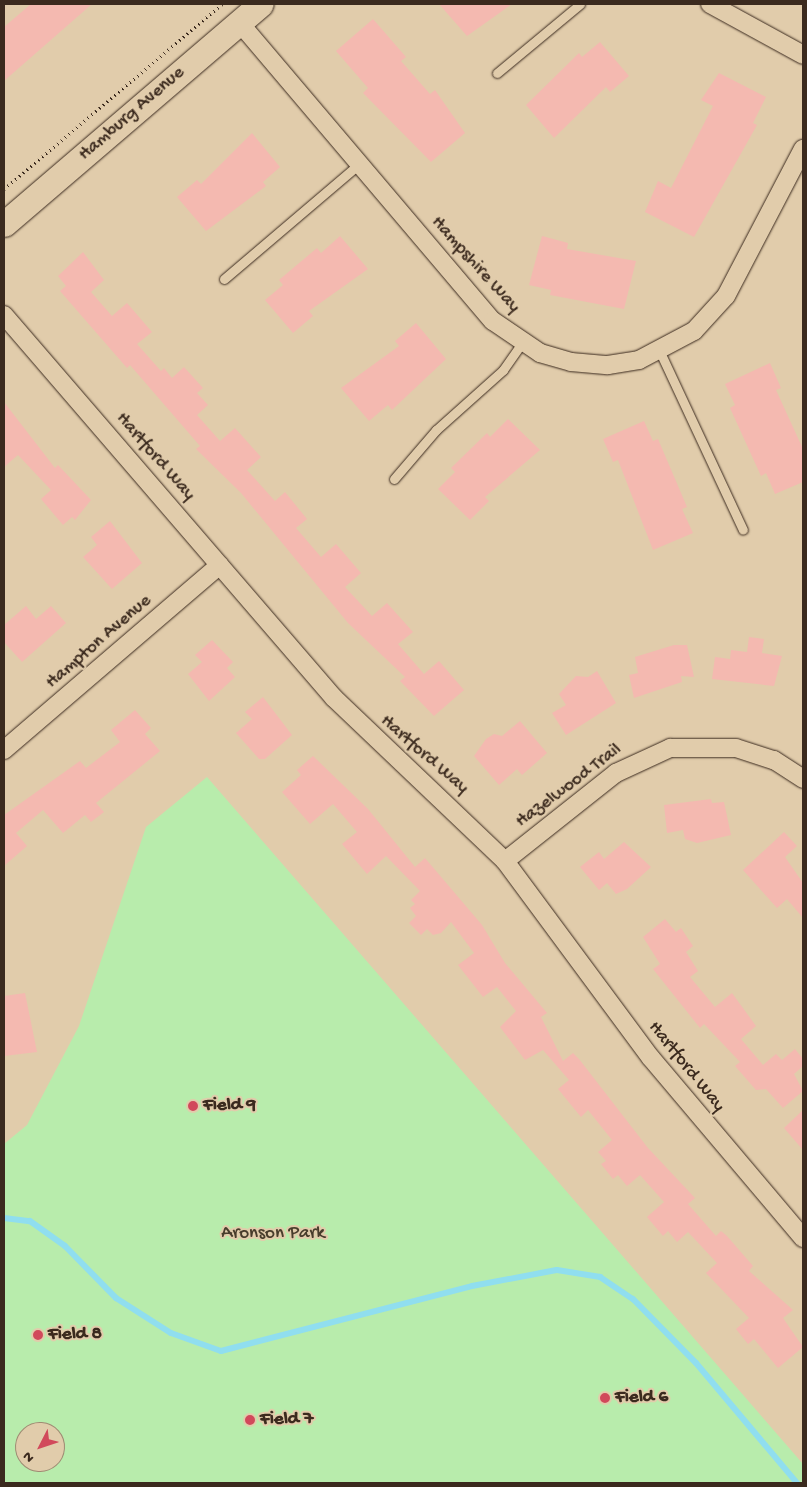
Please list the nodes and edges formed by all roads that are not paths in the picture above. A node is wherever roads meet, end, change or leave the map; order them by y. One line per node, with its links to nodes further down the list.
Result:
1 (260, 4): 4 (street, Hamburg Avenue)
2 (580, 4): 6 (lane)
3 (710, 4): 5 (street)
4 (239, 22): 8 (street, Hampshire Way); 9 (street, Hamburg Avenue)
5 (803, 55)
6 (497, 73)
7 (803, 149): 13 (street, Hampshire Way)
8 (359, 164): 10 (lane); 12 (street, Hampshire Way)
9 (4, 224)
10 (224, 279)
11 (4, 315): 16 (street, Hartford Way)
12 (522, 343): 13 (street, Hampshire Way); 14 (lane)
13 (660, 352): 15 (lane)
14 (394, 478)
15 (743, 530)
16 (220, 565): 17 (street, Hampton Avenue); 19 (street, Hartford Way)
17 (4, 750)
18 (803, 779): 19 (street, Hazelwood Trail)
19 (505, 861): 20 (street, Hartford Way)
20 (803, 1238)

